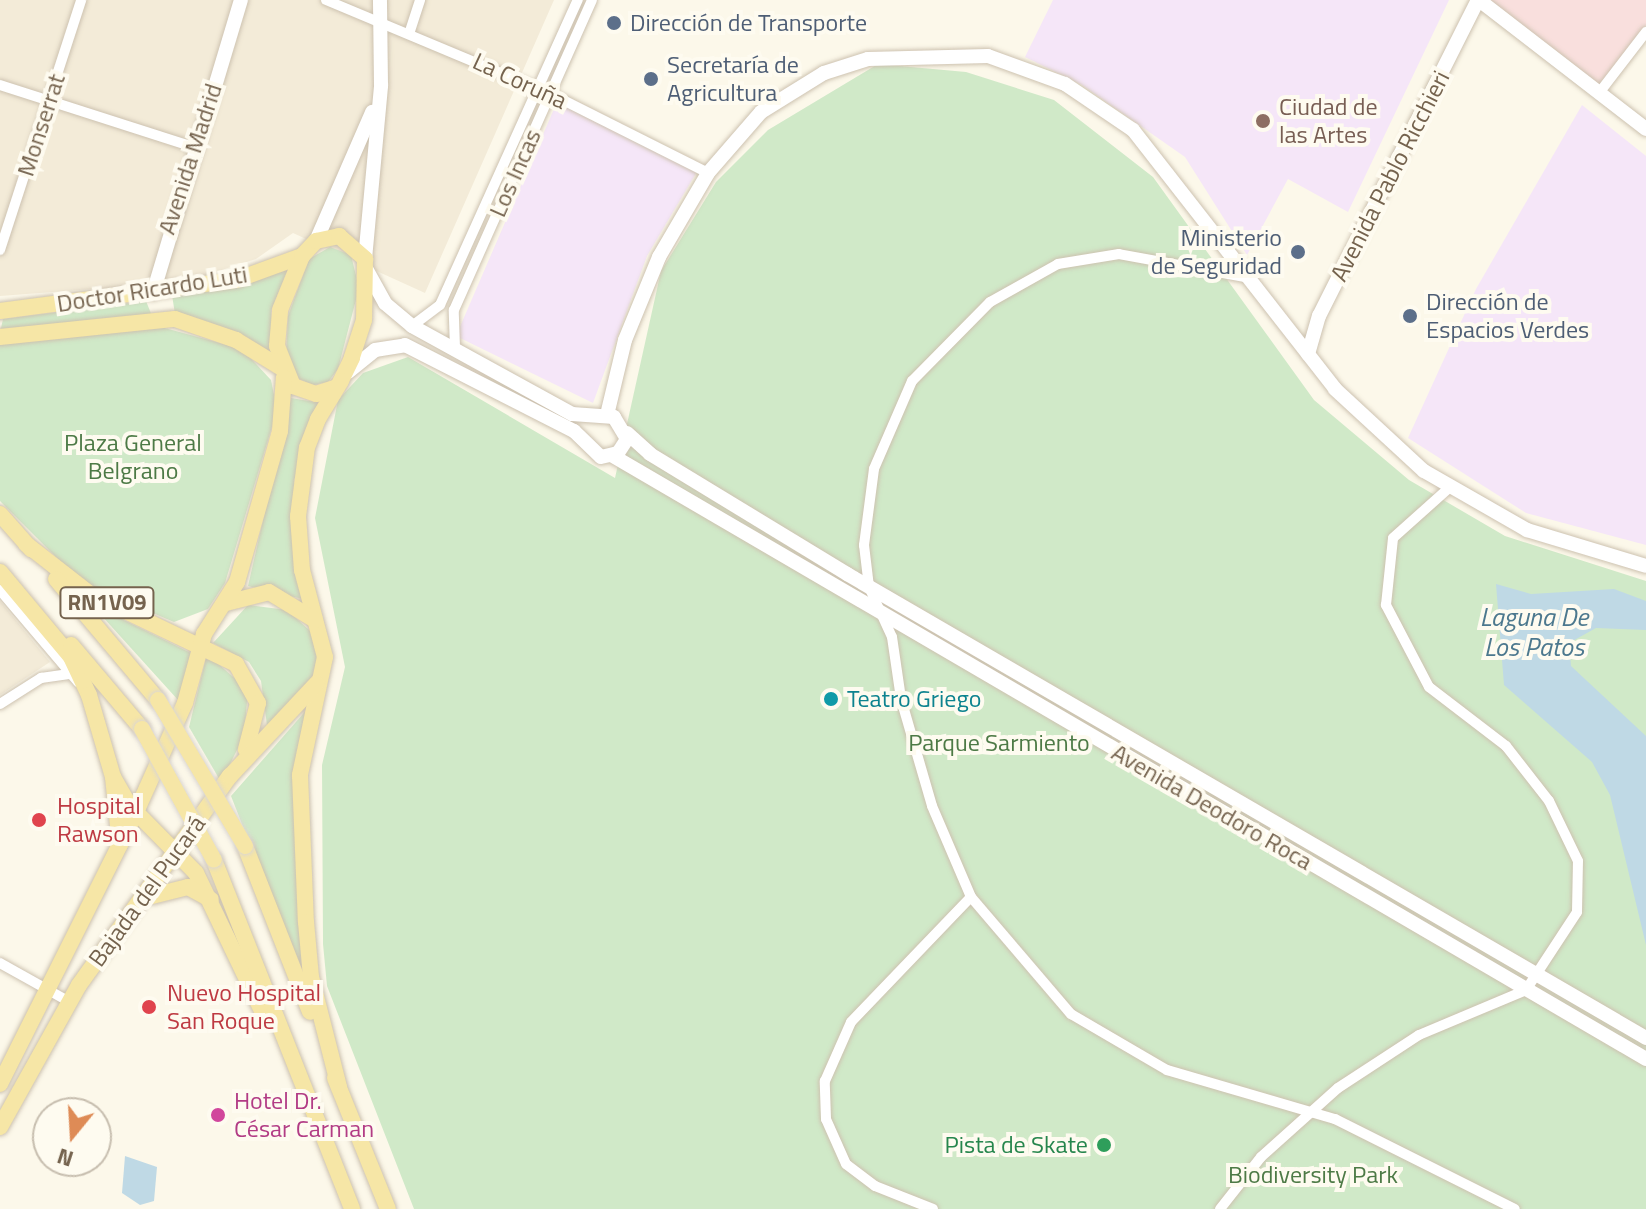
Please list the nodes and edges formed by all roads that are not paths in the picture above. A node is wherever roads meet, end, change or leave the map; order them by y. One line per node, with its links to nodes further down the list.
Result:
1 (81, 0): 19 (street, Monserrat)
2 (241, 0): 22 (main road, Avenida Madrid)
3 (326, 0): 11 (street, La Coruña)
4 (380, 0): 11 (main road)
5 (420, 0): 12 (street)
6 (578, 0): 16 (street, Los Incas)
7 (592, 0): 18 (street, Los Incas)
8 (1468, 0): 33 (main road, Avenida Pablo Ricchieri)
9 (1478, 0): 17 (main road); 36 (main road, Avenida Pablo Ricchieri)
10 (1492, 0): 17 (main road)
11 (383, 21): 12 (street, La Coruña); 15 (main road)
12 (410, 31): 16 (street, La Coruña)
13 (1646, 32): 17 (street)
14 (0, 85): 19 (street)
15 (381, 85): 24 (main road); 27 (main road)
16 (539, 89): 18 (street, La Coruña); 32 (street, Los Incas)
17 (1601, 90): 20 (main road); 21 (main road)
18 (551, 94): 23 (street, La Coruña); 35 (street, Los Incas)
19 (49, 101): 22 (street); 25 (street, Monserrat)
20 (1646, 119)
21 (1646, 129)
22 (193, 147): 29 (main road, Avenida Madrid)
23 (708, 173): 28 (main road); 39 (main road)
24 (316, 241): 26 (main road); 27 (main road)
25 (0, 250)
26 (302, 256): 29 (main road, Doctor Ricardo Luti); 37 (main road, Bajada del Pucará)
27 (366, 265): 32 (main road, Avenida Deodoro Roca); 38 (main road)
28 (1245, 277): 33 (main road); 49 (street)
29 (153, 293): 30 (main road, Doctor Ricardo Luti); 31 (main road)
30 (0, 311)
31 (162, 318): 34 (main road, Doctor Ricardo Luti); 37 (main road, Doctor Ricardo Luti)
32 (412, 326): 35 (main road, Avenida Deodoro Roca)
33 (1293, 336): 36 (main road)
34 (0, 337)
35 (455, 348): 39 (main road, Avenida Deodoro Roca)
36 (1308, 354): 43 (main road)
37 (282, 372): 38 (main road, Doctor Ricardo Luti); 51 (main road, Bajada del Pucará)
38 (341, 381): 41 (main road, Avenida Deodoro Roca); 53 (main road)
39 (602, 416): 40 (main road, Avenida Deodoro Roca); 41 (main road)
40 (627, 433): 42 (main road); 49 (main road, Avenida Deodoro Roca)
41 (587, 445): 42 (main road, Avenida Deodoro Roca)
42 (613, 456): 52 (main road, Avenida Deodoro Roca)
43 (1449, 488): 47 (main road); 68 (street)
44 (0, 514): 45 (main road, RN1V09)
45 (26, 544): 54 (main road, RN1V09); 75 (main road, bridge)
46 (0, 565): 76 (main road, bridge)
47 (1646, 566)
48 (0, 572): 57 (main road, RN1V09)
49 (869, 587): 52 (street); 68 (main road, Avenida Deodoro Roca)
50 (0, 590): 55 (street)
51 (224, 605): 53 (main road); 54 (main road, Bajada del Pucará)
52 (885, 616): 64 (street); 70 (main road, Avenida Deodoro Roca)
53 (316, 621): 56 (main road)
54 (200, 645): 59 (main road, RN1V09); 61 (main road, Bajada del Pucará)
55 (71, 674): 57 (street); 58 (street)
56 (322, 675): 59 (main road, Bajada del Pucará); 75 (main road)
57 (89, 695): 60 (main road, RN1V09)
58 (0, 704)
59 (230, 776): 63 (main road, Bajada del Pucará / RN1V09)
60 (113, 777): 61 (main road); 62 (main road, RN1V09)
61 (136, 812): 62 (main road, Bajada del Pucará); 63 (main road)
62 (120, 845): 69 (main road, Bajada del Pucará)
63 (178, 853): 65 (main road, Bajada del Pucará / RN1V09); 66 (main road)
64 (971, 897): 77 (street); 81 (street)
65 (147, 899): 66 (main road); 71 (main road, Bajada del Pucará / RN1V09)
66 (211, 900): 76 (main road)
67 (0, 963): 69 (street)
68 (1540, 975): 70 (street); 72 (main road, Avenida Deodoro Roca)
69 (49, 989): 71 (street); 74 (main road, Bajada del Pucará)
70 (1526, 990): 73 (main road, Avenida Deodoro Roca); 77 (street)
71 (68, 1001): 78 (main road, Bajada del Pucará / RN1V09)
72 (1646, 1038)
73 (1646, 1059)
74 (0, 1084)
75 (339, 1087): 80 (main road)
76 (303, 1089): 79 (main road)
77 (1308, 1112): 82 (street); 83 (street)
78 (0, 1127)
79 (352, 1209)
80 (388, 1209)
81 (933, 1209)
82 (1220, 1209)
83 (1515, 1209)

